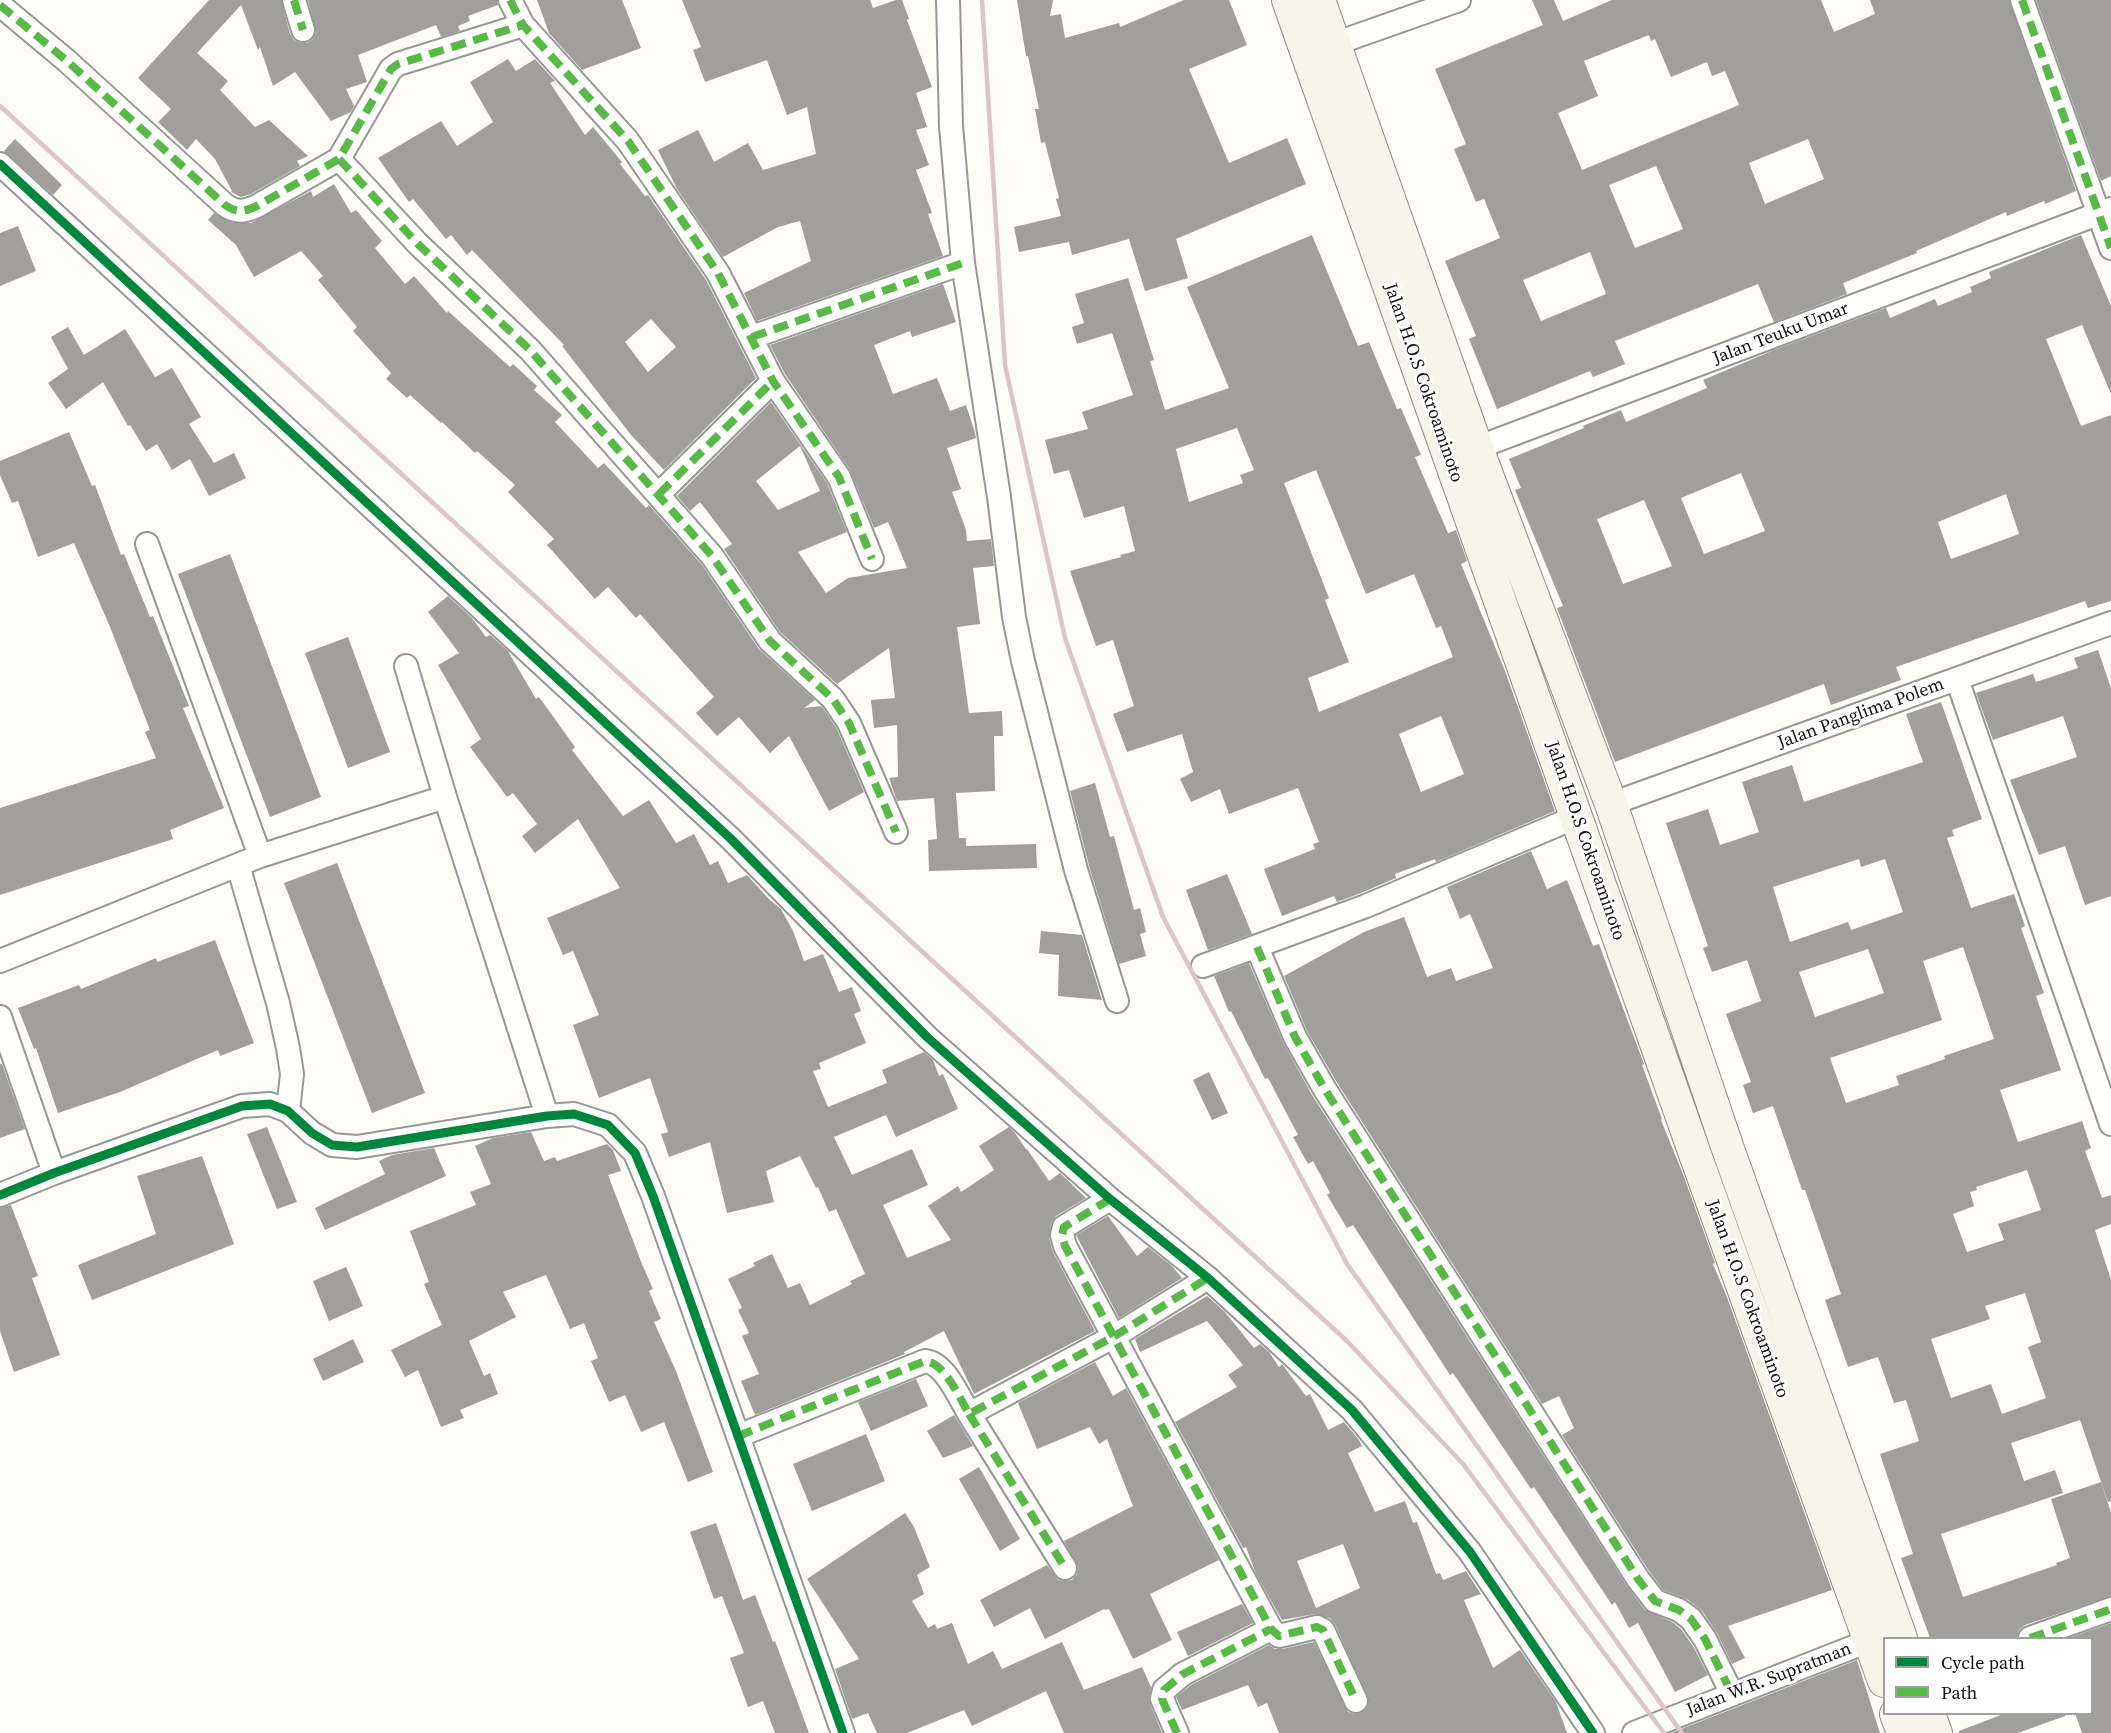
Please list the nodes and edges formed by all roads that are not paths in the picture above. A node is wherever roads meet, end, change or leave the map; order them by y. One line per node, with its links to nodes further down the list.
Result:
1 (294, 0): 10 (street)
2 (510, 0): 9 (street)
3 (948, 0): 16 (street)
4 (1288, 0): 19 (main road, Jalan H.O.S Cokroaminoto)
5 (1319, 0): 11 (main road, Jalan H.O.S Cokroaminoto)
6 (1459, 0): 11 (street)
7 (2022, 0): 14 (street)
8 (0, 4): 12 (street)
9 (523, 25): 12 (street); 17 (street)
10 (303, 30)
11 (1334, 44): 19 (main road, Jalan H.O.S Cokroaminoto)
12 (339, 159): 20 (street)
13 (0, 164): 44 (street)
14 (2104, 211): 15 (street); 19 (street, Jalan Teuku Umar)
15 (2111, 248)
16 (963, 263): 17 (street); 35 (street)
17 (752, 337): 18 (street)
18 (773, 381): 20 (street); 22 (street)
19 (1464, 453): 27 (main road, Jalan H.O.S Cokroaminoto); 28 (main road, Jalan H.O.S Cokroaminoto)
20 (659, 494): 29 (street)
21 (147, 544): 30 (street)
22 (872, 559)
23 (2111, 623): 25 (street, Jalan Panglima Polem)
24 (406, 666): 26 (street)
25 (1957, 679): 27 (street, Jalan Panglima Polem); 39 (street)
26 (445, 797): 30 (street); 38 (street)
27 (1611, 804): 40 (main road, Jalan H.O.S Cokroaminoto)
28 (1576, 817): 32 (street); 41 (main road, Jalan H.O.S Cokroaminoto)
29 (896, 832)
30 (260, 856): 31 (street)
31 (238, 866): 33 (street); 37 (street)
32 (1257, 947): 34 (street); 55 (street)
33 (0, 961)
34 (1203, 966)
35 (1117, 1001)
36 (0, 1017): 42 (street)
37 (288, 1111): 38 (street); 42 (street)
38 (547, 1116): 48 (street)
39 (2111, 1124)
40 (1727, 1146): 41 (main road); 52 (main road, Jalan H.O.S Cokroaminoto)
41 (1696, 1157): 52 (main road, Jalan H.O.S Cokroaminoto)
42 (54, 1173): 43 (street)
43 (0, 1195)
44 (1110, 1199): 45 (street); 46 (street)
45 (1208, 1278): 46 (street); 61 (street)
46 (1113, 1337): 47 (street); 51 (street)
47 (969, 1414): 48 (street); 49 (street)
48 (738, 1436): 59 (street)
49 (1065, 1568)
50 (2111, 1609): 53 (street)
51 (1271, 1629): 56 (street); 60 (street)
52 (1890, 1636)
53 (2033, 1637)
54 (1883, 1639): 55 (street, Jalan W.R. Supratman)
55 (1732, 1694): 62 (street, Jalan W.R. Supratman)
56 (1356, 1701)
57 (1897, 1715): 63 (main road)
58 (1930, 1715): 64 (main road)
59 (843, 1733)
60 (1177, 1733)
61 (1593, 1733)
62 (1634, 1733)
63 (1903, 1733)
64 (1936, 1733)

